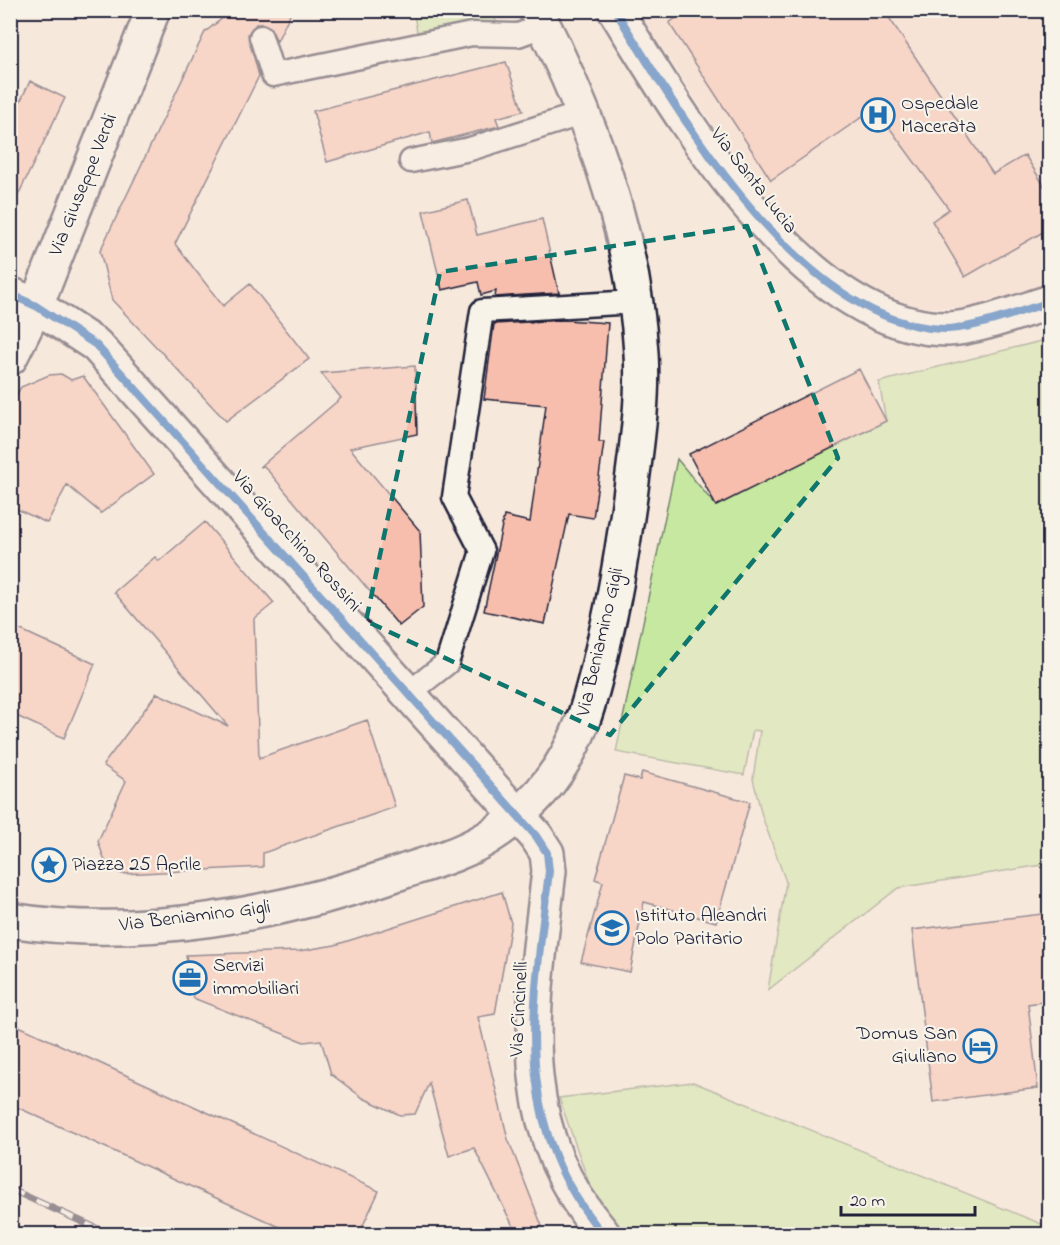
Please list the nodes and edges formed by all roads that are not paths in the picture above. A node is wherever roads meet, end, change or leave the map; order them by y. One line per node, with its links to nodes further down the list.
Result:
1 (153, 10): 7 (street, Via Giuseppe Verdi)
2 (615, 10): 9 (street, Via Santa Lucia)
3 (540, 18): 4 (lane); 5 (street, Via Beniamino Gigli)
4 (261, 37)
5 (584, 113): 6 (lane); 8 (street, Via Beniamino Gigli)
6 (411, 161)
7 (23, 300): 10 (street, Via Giuseppe Verdi); 11 (street, Via Gioacchino Rossini)
8 (635, 302): 11 (lane); 12 (street, Via Beniamino Gigli)
9 (1050, 302)
10 (10, 358)
11 (409, 693): 12 (street, Via Gioacchino Rossini)
12 (519, 815): 13 (street, Via Beniamino Gigli); 14 (street, Via Cincinelli)
13 (10, 920)
14 (603, 1234)

